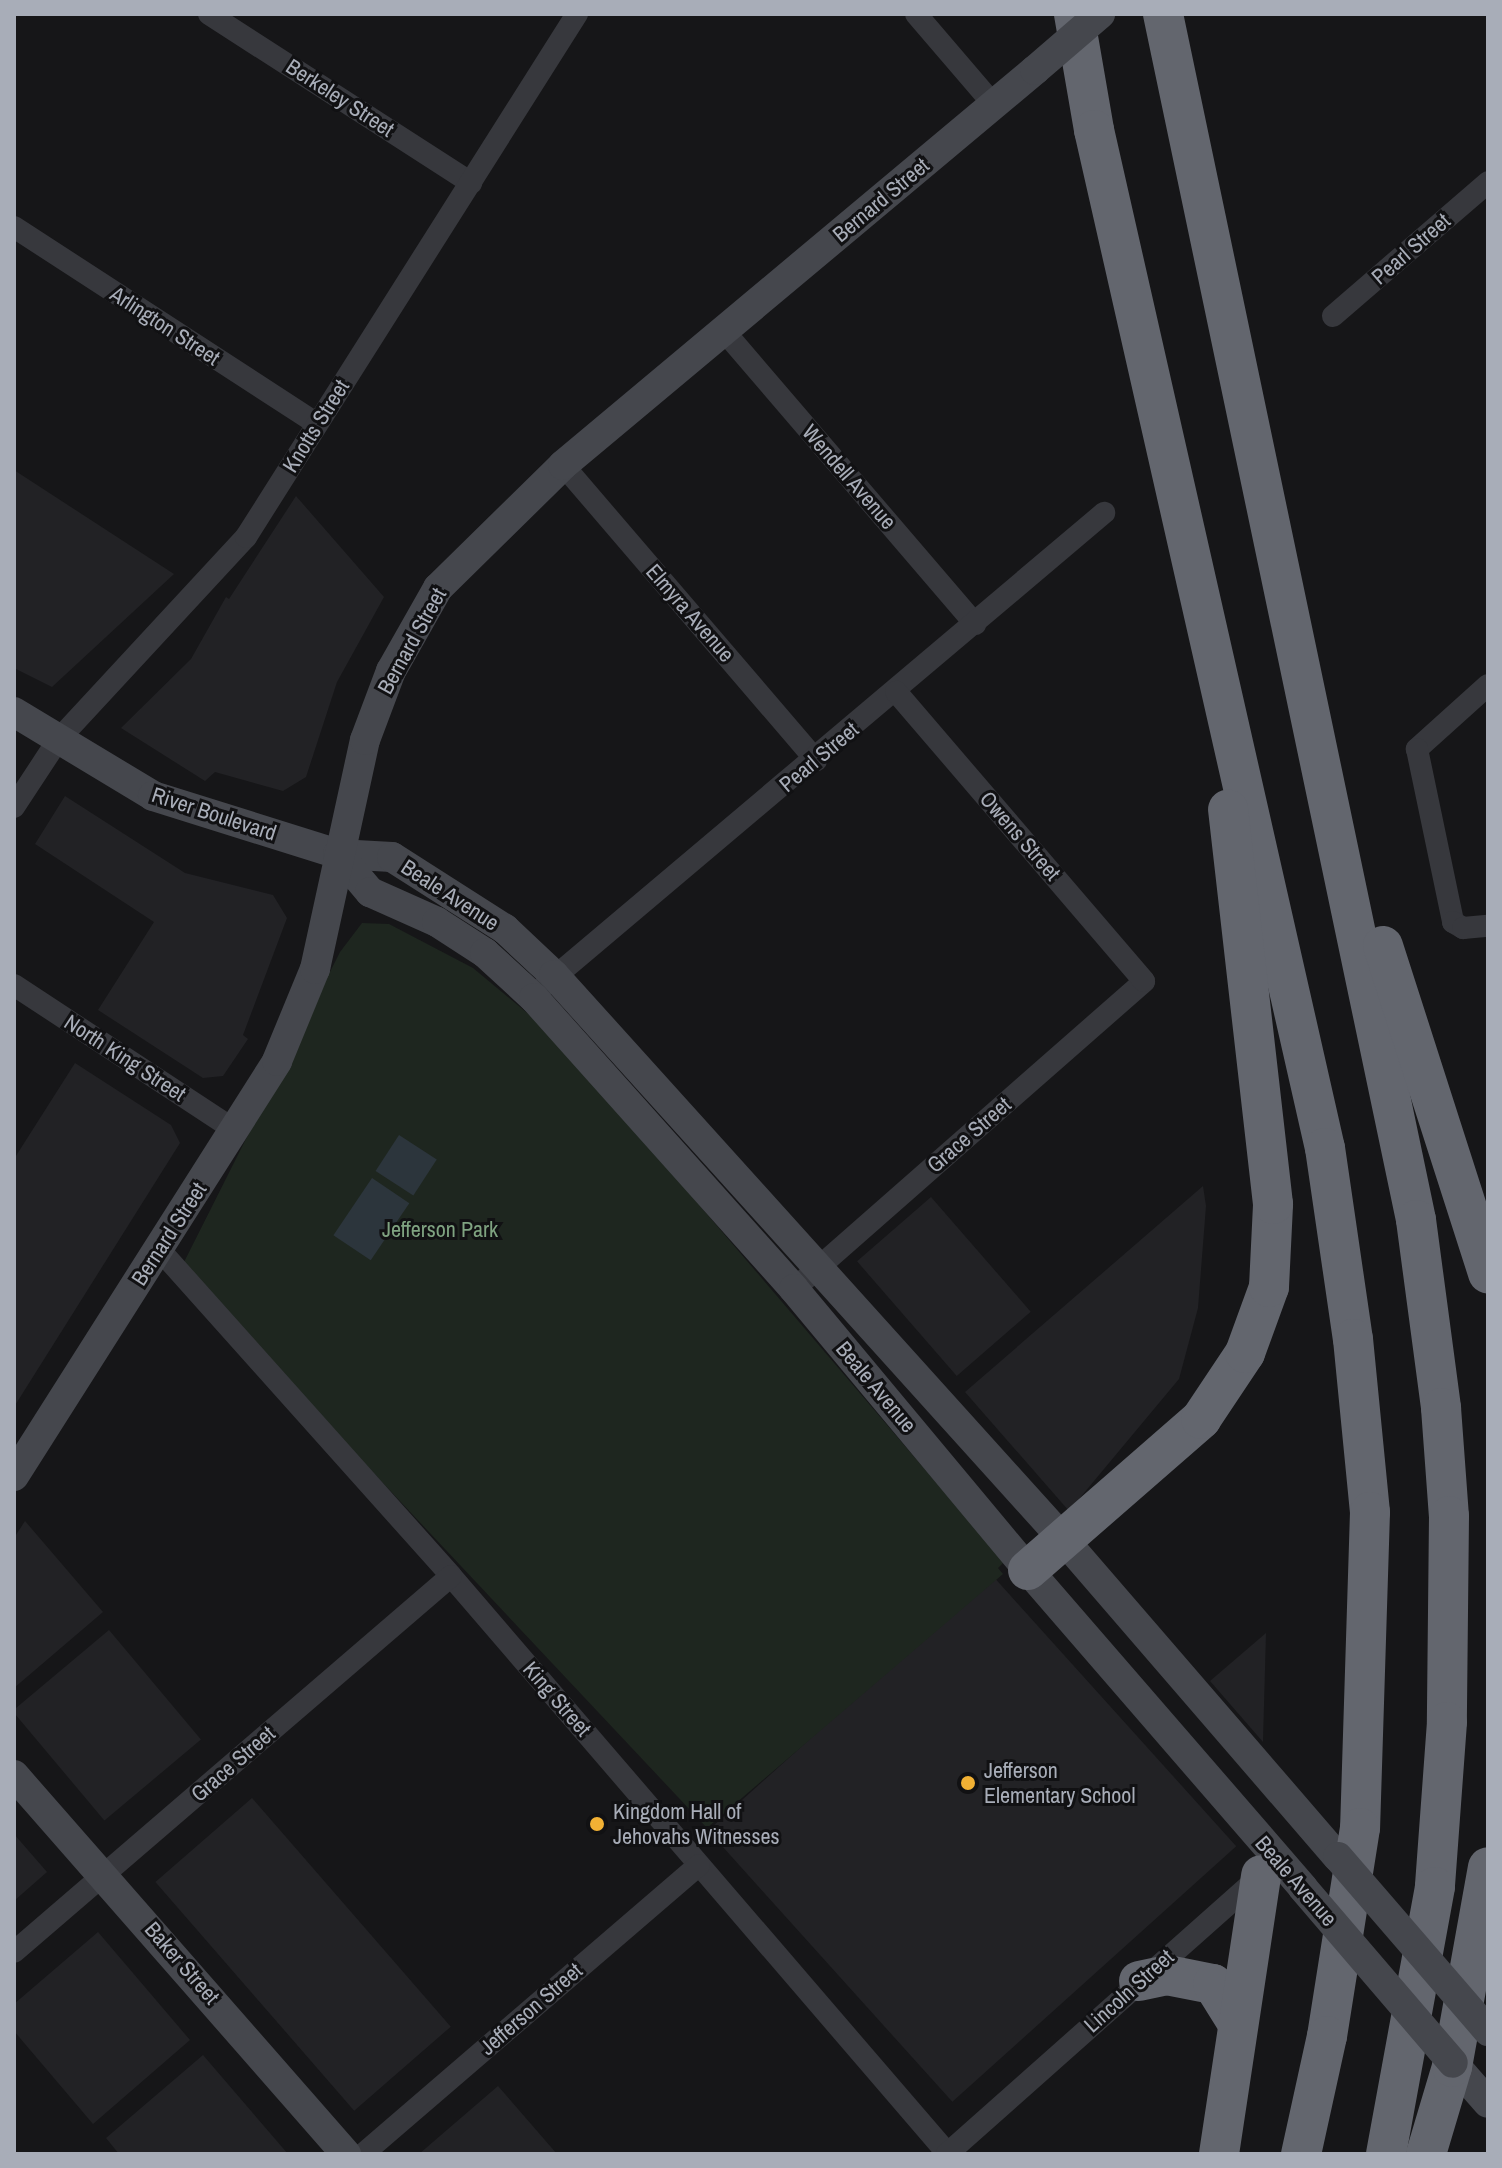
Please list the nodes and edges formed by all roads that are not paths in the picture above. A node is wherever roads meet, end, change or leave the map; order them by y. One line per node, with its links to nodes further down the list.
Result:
1 (209, 14): 9 (street, Berkeley Street)
2 (577, 14): 9 (street, Knotts Street)
3 (916, 14): 7 (street)
4 (1074, 14): 17 (highway)
5 (1100, 14): 7 (main road, Bernard Street, bridge)
6 (1163, 14): 21 (highway)
7 (994, 105): 12 (main road, Bernard Street)
8 (1488, 182): 11 (street, Pearl Street)
9 (471, 183): 13 (street, Knotts Street)
10 (14, 227): 13 (street, Arlington Street)
11 (1333, 316)
12 (724, 331): 14 (main road, Bernard Street); 16 (street, Wendell Avenue)
13 (317, 424): 22 (street, Knotts Street)
14 (563, 465): 23 (street, Elmyra Avenue); 25 (main road, Bernard Street)
15 (1104, 513): 16 (street, Pearl Street)
16 (975, 624): 19 (street, Pearl Street)
17 (1208, 635): 37 (highway); 55 (highway)
18 (1488, 685): 26 (street)
19 (896, 692): 23 (street, Pearl Street); 28 (street, Owens Street)
20 (14, 712): 22 (main road, River Boulevard)
21 (1315, 728): 34 (highway); 56 (highway)
22 (58, 740): 24 (street, Knotts Street); 25 (main road, River Boulevard)
23 (816, 760): 27 (street, Pearl Street)
24 (14, 807)
25 (338, 854): 27 (main road, Beale Avenue); 30 (main road, Beale Avenue); 31 (main road, Bernard Street)
26 (1488, 926)
27 (554, 975): 30 (street, Pearl Street); 33 (main road, Beale Avenue)
28 (1144, 981): 33 (street, Grace Street)
29 (14, 985): 31 (street, North King Street)
30 (534, 998): 35 (main road, Beale Avenue)
31 (235, 1130): 32 (main road, Bernard Street)
32 (159, 1249): 36 (main road, Bernard Street); 39 (street, King Street)
33 (817, 1269): 35 (street, Grace Street); 37 (main road, Beale Avenue)
34 (1488, 1274)
35 (794, 1289): 38 (main road, Beale Avenue)
36 (14, 1476)
37 (1064, 1540): 38 (highway); 41 (main road, Beale Avenue)
38 (1028, 1570): 43 (main road, Beale Avenue)
39 (451, 1576): 42 (street, King Street); 45 (street, Grace Street)
40 (14, 1775): 45 (main road, Baker Street)
41 (1310, 1827): 43 (main road, Lincoln Street); 49 (main road, Beale Avenue, bridge)
42 (699, 1865): 52 (street, Jefferson Street); 53 (street, King Street)
43 (1268, 1866): 47 (street, Lincoln Street); 48 (highway); 50 (main road, Beale Avenue, bridge)
44 (1488, 1867): 57 (highway)
45 (105, 1874): 46 (street, Grace Street); 51 (main road, Baker Street)
46 (14, 1952)
47 (1139, 1981): 48 (highway); 53 (street, Lincoln Street)
48 (1238, 2024): 54 (highway)
49 (1488, 2031)
50 (1488, 2103)
51 (346, 2154)
52 (363, 2154)
53 (948, 2154)
54 (1219, 2154)
55 (1301, 2154)
56 (1386, 2154)
57 (1426, 2154)

